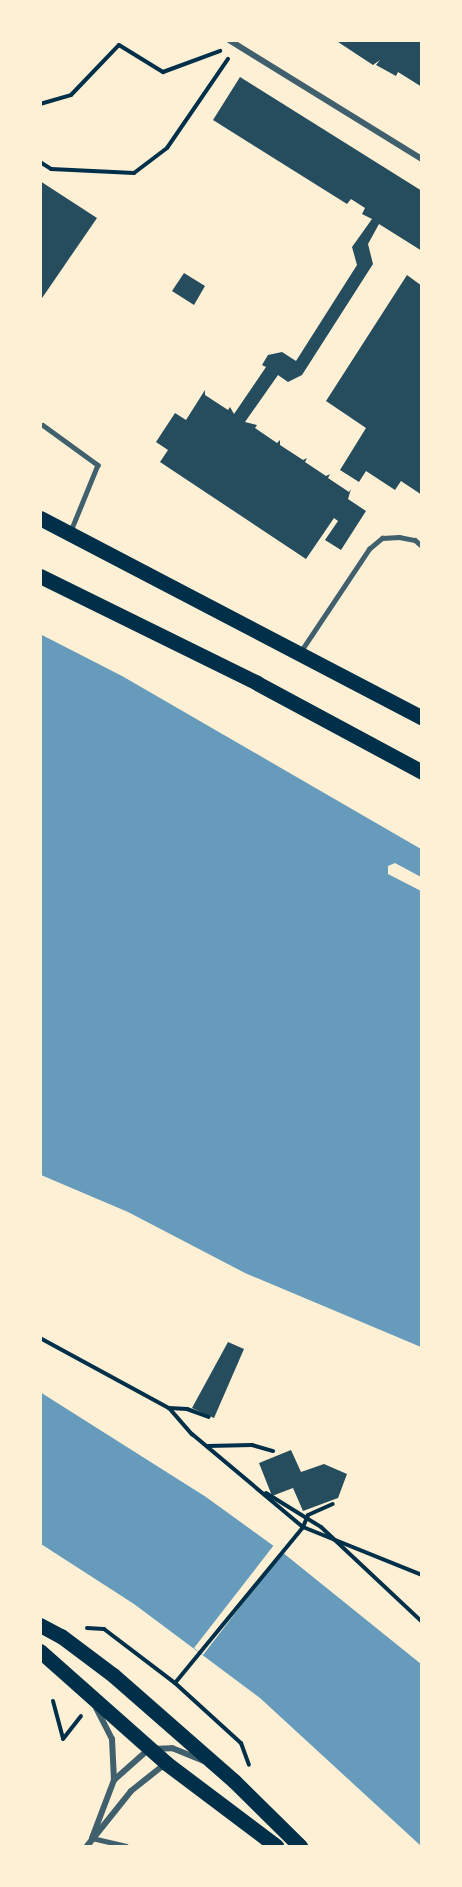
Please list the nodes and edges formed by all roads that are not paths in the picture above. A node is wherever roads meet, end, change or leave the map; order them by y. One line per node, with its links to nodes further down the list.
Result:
1 (229, 40): 2 (street)
2 (422, 159)
3 (43, 425): 5 (lane)
4 (40, 518): 5 (main road)
5 (70, 533): 8 (main road)
6 (422, 546): 8 (lane)
7 (40, 576): 10 (main road)
8 (300, 654): 9 (main road)
9 (422, 718)
10 (422, 772)
11 (40, 1625): 16 (main road)
12 (40, 1651): 13 (main road)
13 (93, 1701): 14 (main road); 17 (street)
14 (149, 1749): 15 (main road); 16 (street); 17 (street)
15 (166, 1763): 18 (street); 21 (main road)
16 (216, 1767): 22 (main road)
17 (114, 1780): 18 (street)
18 (92, 1838): 19 (street); 20 (lane)
19 (87, 1846)
20 (126, 1846)
21 (276, 1846)
22 (300, 1846)

